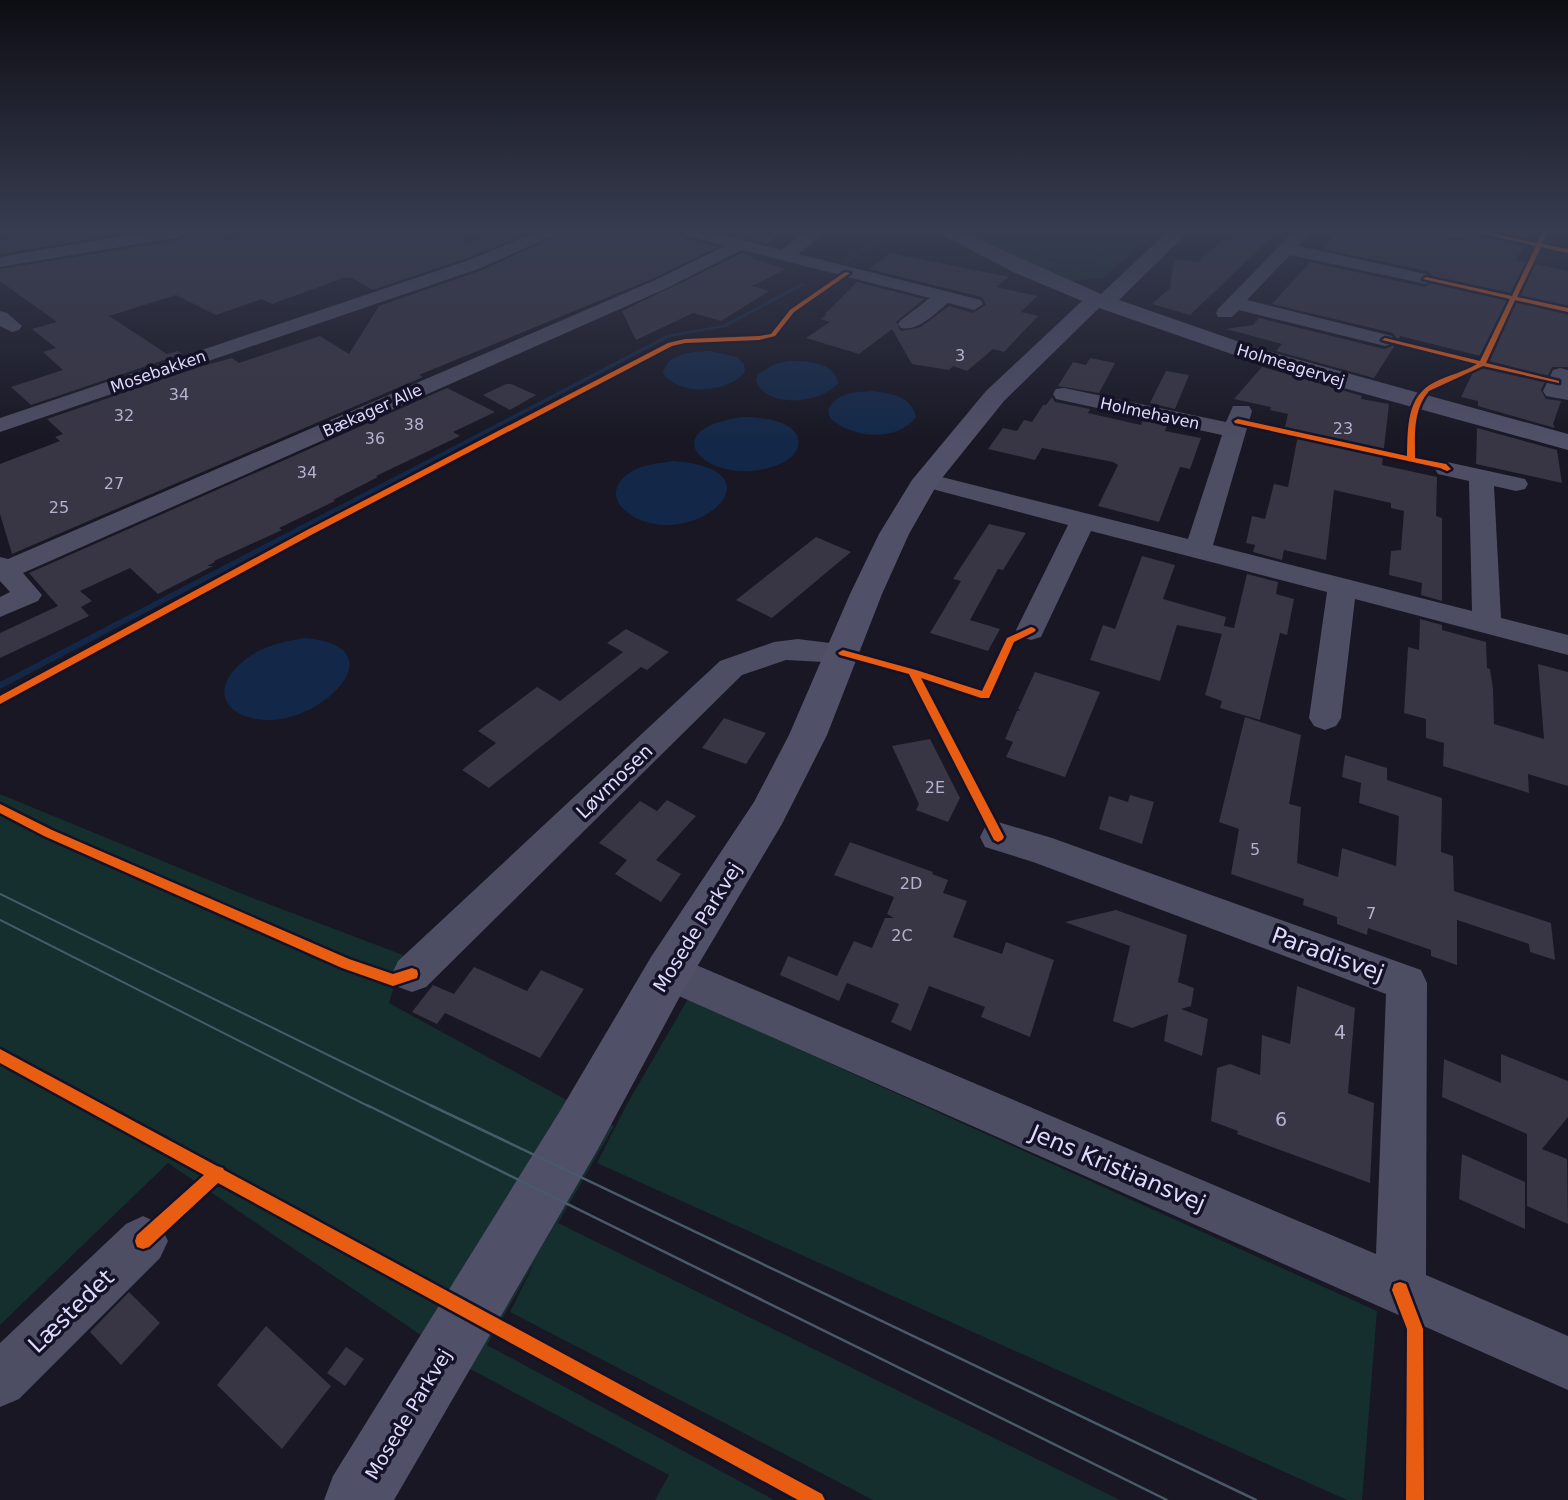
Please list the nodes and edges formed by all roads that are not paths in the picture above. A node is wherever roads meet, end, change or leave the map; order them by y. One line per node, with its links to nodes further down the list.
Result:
1 (363, 302): 13 (street, Mosebakken)
2 (620, 302): 21 (street, Bækager Alle)
3 (937, 302): 8 (street)
4 (965, 302): 7 (street)
5 (1100, 302): 14 (street, Holmeagervej); 17 (street, Mosede Parkvej)
6 (1236, 302): 9 (street)
7 (974, 304)
8 (908, 324)
9 (1385, 340)
10 (1568, 376): 12 (street)
11 (1064, 394): 20 (street, Holmehaven)
12 (1568, 394)
13 (0, 425)
14 (1568, 442)
15 (1447, 469): 16 (street)
16 (1481, 476): 18 (street); 24 (street)
17 (926, 480): 19 (street); 27 (street, Mosede Parkvej)
18 (1516, 484)
19 (1083, 521): 20 (street); 25 (street)
20 (1198, 551): 22 (street)
21 (3, 568): 23 (street, Bækager Alle)
22 (1342, 587): 24 (street); 28 (street)
23 (0, 608)
24 (1487, 624): 26 (street)
25 (1031, 630)
26 (1568, 645)
27 (843, 653): 30 (street, Mosede Parkvej); 31 (street, Løvmosen)
28 (1325, 718)
29 (998, 837): 33 (street, Paradisvej)
30 (668, 972): 33 (street, Jens Kristiansvej); 36 (street, Mosede Parkvej)
31 (412, 974)
32 (142, 1241): 35 (street, Læstedet)
33 (1400, 1290): 34 (street, Jens Kristiansvej)
34 (1568, 1363)
35 (0, 1380)
36 (357, 1500)

